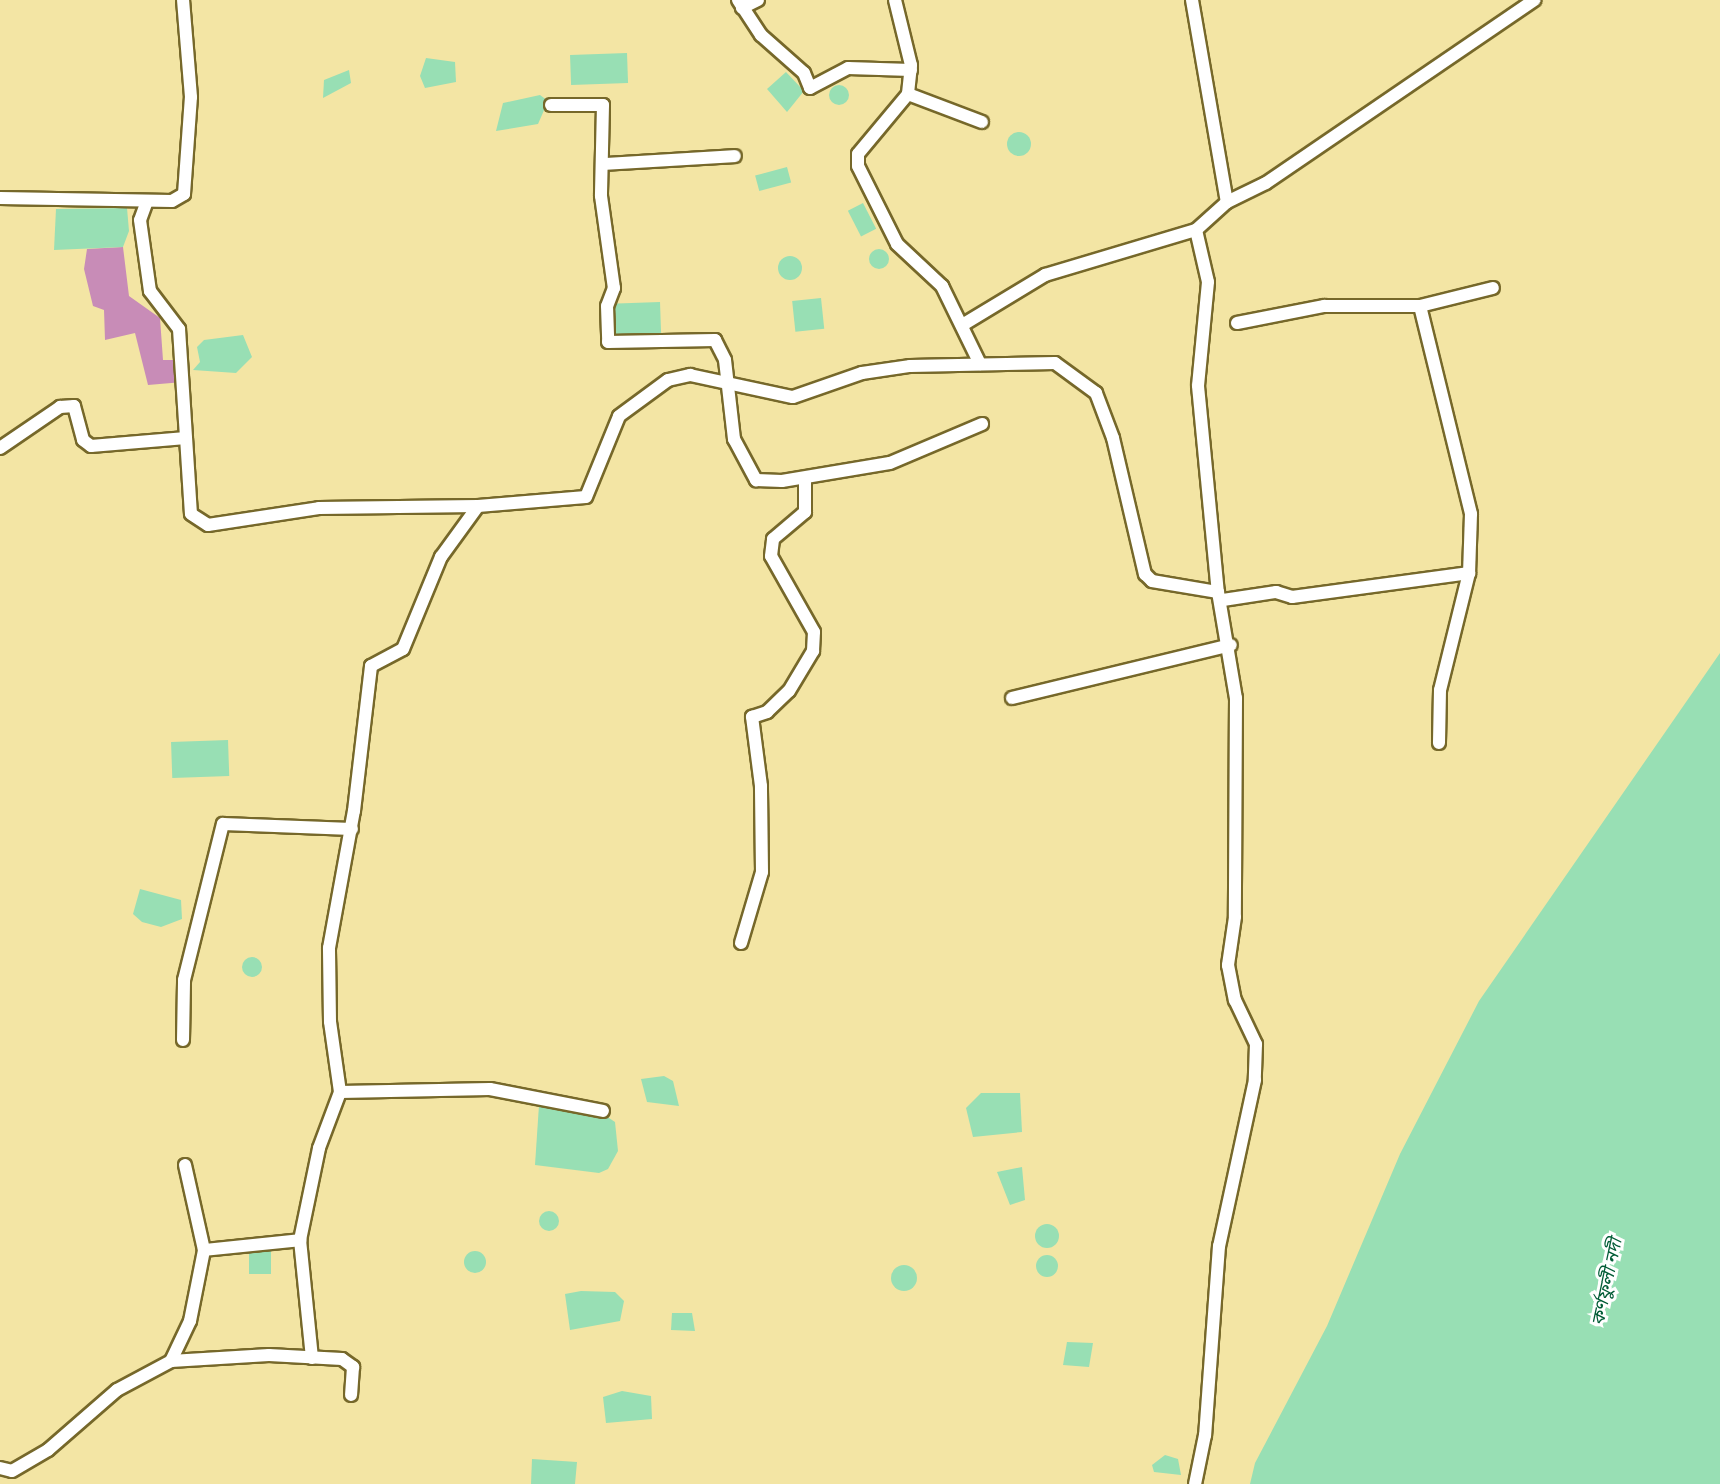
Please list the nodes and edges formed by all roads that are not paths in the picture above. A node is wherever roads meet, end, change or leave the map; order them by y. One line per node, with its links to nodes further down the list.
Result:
1 (183, 0): 14 (street)
2 (758, 0): 6 (street)
3 (896, 0): 7 (street)
4 (1192, 0): 15 (street)
5 (1534, 0): 15 (street)
6 (740, 4): 7 (street)
7 (911, 70): 8 (street)
8 (908, 94): 10 (street); 20 (street)
9 (551, 105): 12 (street)
10 (982, 122)
11 (735, 156): 12 (street)
12 (604, 164): 22 (street)
13 (0, 198): 14 (street)
14 (147, 201): 24 (street)
15 (1227, 202): 16 (street)
16 (1196, 230): 20 (street); 29 (street)
17 (1493, 288): 18 (street)
18 (1420, 306): 19 (street); 28 (street)
19 (1237, 323)
20 (964, 324): 21 (street)
21 (980, 364): 22 (street); 29 (street)
22 (729, 383): 26 (street); 27 (street)
23 (982, 424): 26 (street)
24 (186, 438): 25 (street); 27 (street)
25 (0, 448)
26 (805, 478): 34 (street)
27 (478, 506): 33 (street)
28 (1469, 573): 29 (street); 32 (street)
29 (1220, 596): 30 (street)
30 (1231, 645): 31 (street); 45 (street)
31 (1012, 698)
32 (1439, 744)
33 (351, 829): 35 (street); 36 (street)
34 (741, 943)
35 (183, 1040)
36 (340, 1092): 37 (street); 39 (street)
37 (603, 1111)
38 (185, 1165): 40 (street)
39 (300, 1240): 40 (street); 41 (street)
40 (204, 1250): 42 (street)
41 (312, 1358): 42 (street); 43 (street)
42 (171, 1361): 44 (street)
43 (351, 1395)
44 (0, 1468)
45 (1195, 1484)

